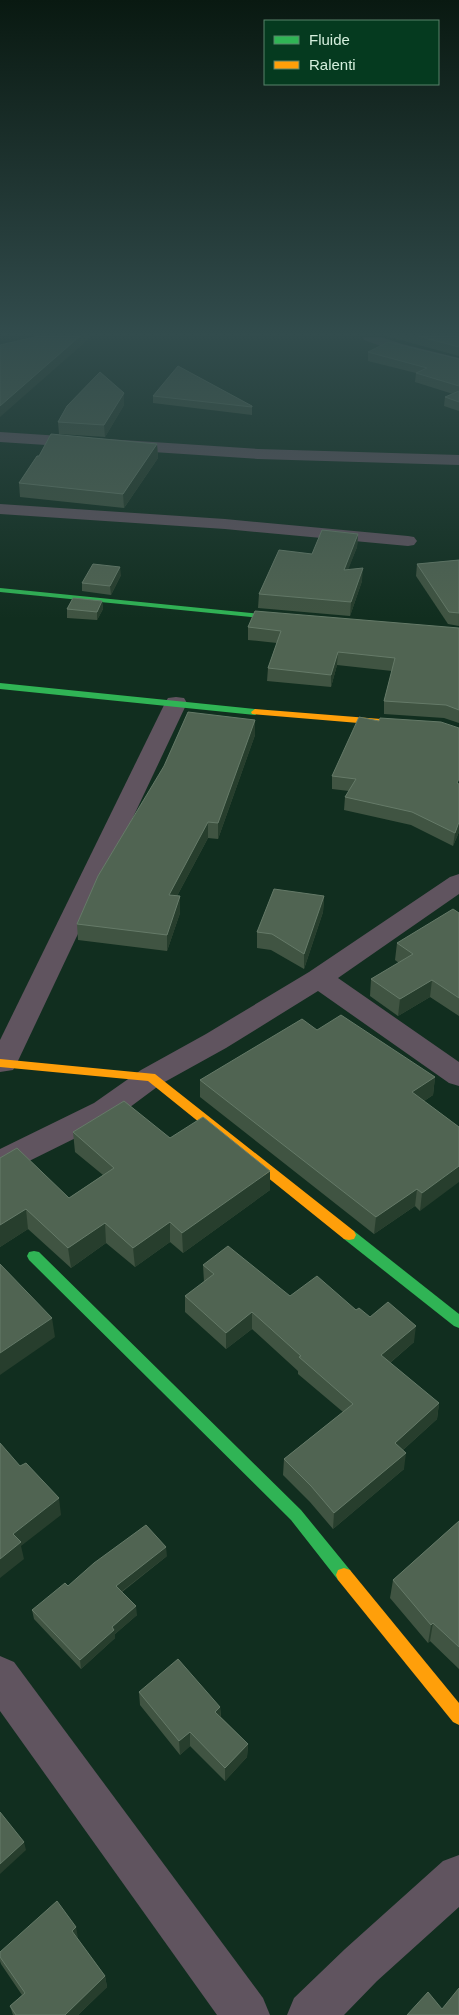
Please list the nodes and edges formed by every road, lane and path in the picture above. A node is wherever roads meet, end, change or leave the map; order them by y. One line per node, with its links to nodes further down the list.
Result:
1 (0, 437): 2 (street)
2 (459, 460)
3 (0, 509): 4 (street)
4 (408, 540)
5 (0, 590): 6 (street)
6 (300, 620)
7 (0, 686): 8 (street)
8 (176, 703): 9 (street); 12 (street)
9 (454, 730)
10 (453, 894): 11 (street)
11 (319, 978): 13 (street); 14 (street)
12 (1, 1063): 14 (street)
13 (459, 1076)
14 (150, 1077): 15 (street); 17 (street)
15 (0, 1162)
16 (34, 1256): 19 (street)
17 (459, 1322)
18 (0, 1676): 21 (street)
19 (459, 1716)
20 (459, 1877): 22 (street)
21 (246, 2015)
22 (311, 2015)

